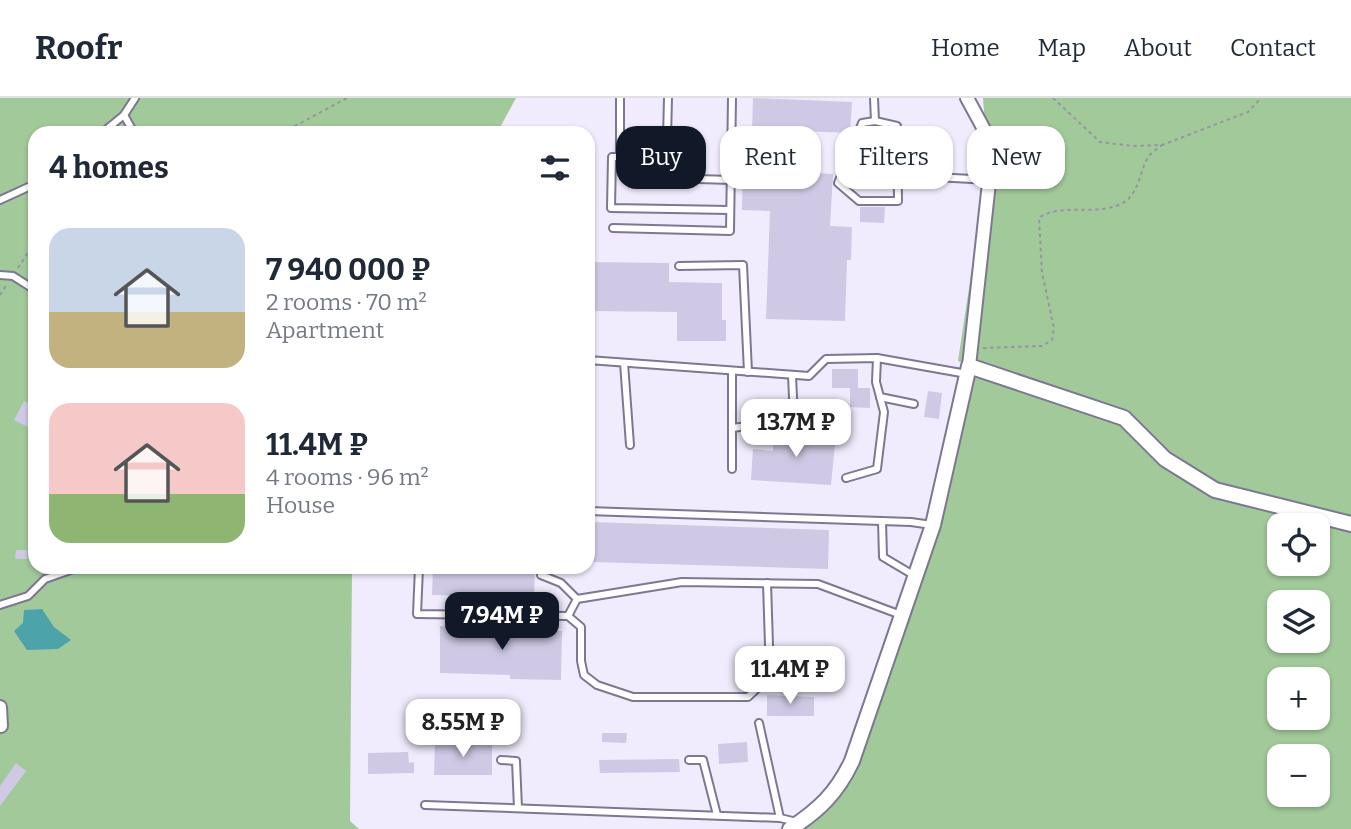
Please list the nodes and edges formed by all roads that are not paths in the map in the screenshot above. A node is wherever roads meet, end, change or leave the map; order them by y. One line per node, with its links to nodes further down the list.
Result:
1 (135, 98): 7 (lane)
2 (620, 98): 11 (lane)
3 (668, 98): 12 (lane)
4 (732, 98): 13 (lane)
5 (874, 98): 8 (lane)
6 (967, 98): 16 (street)
7 (124, 115): 9 (lane); 10 (lane)
8 (875, 121): 14 (lane); 15 (lane)
9 (111, 126)
10 (130, 126)
11 (620, 126)
12 (668, 126)
13 (732, 126)
14 (861, 126)
15 (897, 126)
16 (982, 126)
17 (616, 157): 24 (lane)
18 (28, 187): 23 (lane)
19 (731, 189): 24 (lane)
20 (845, 189): 21 (lane)
21 (898, 189)
22 (989, 189): 32 (street)
23 (0, 200)
24 (730, 210): 25 (lane)
25 (613, 228)
26 (679, 266): 34 (lane)
27 (0, 275): 28 (lane)
28 (28, 286)
29 (877, 358): 32 (lane); 35 (lane); 36 (lane)
30 (595, 361): 31 (lane)
31 (624, 363): 33 (lane); 39 (lane)
32 (968, 370): 44 (street); 45 (street)
33 (732, 371): 34 (lane); 38 (lane)
34 (748, 372): 35 (lane)
35 (792, 375): 38 (lane)
36 (880, 397): 37 (lane); 41 (lane)
37 (914, 404)
38 (732, 428): 40 (lane)
39 (630, 445)
40 (732, 469)
41 (846, 478)
42 (595, 511): 43 (lane)
43 (882, 521): 45 (lane); 49 (lane)
44 (1351, 524)
45 (933, 525): 49 (street)
46 (59, 574): 52 (lane)
47 (419, 574): 54 (lane)
48 (541, 575): 51 (lane)
49 (915, 576): 53 (street)
50 (767, 583): 51 (lane); 53 (lane); 54 (lane)
51 (577, 598): 54 (lane)
52 (0, 605)
53 (901, 615): 64 (street)
54 (568, 616)
55 (0, 707): 57 (street)
56 (759, 723): 63 (lane)
57 (1, 726)
58 (501, 760): 61 (lane)
59 (690, 760): 62 (lane)
60 (425, 805): 61 (lane)
61 (518, 808): 62 (lane)
62 (717, 815): 63 (lane)
63 (780, 818): 64 (lane)
64 (795, 826)

